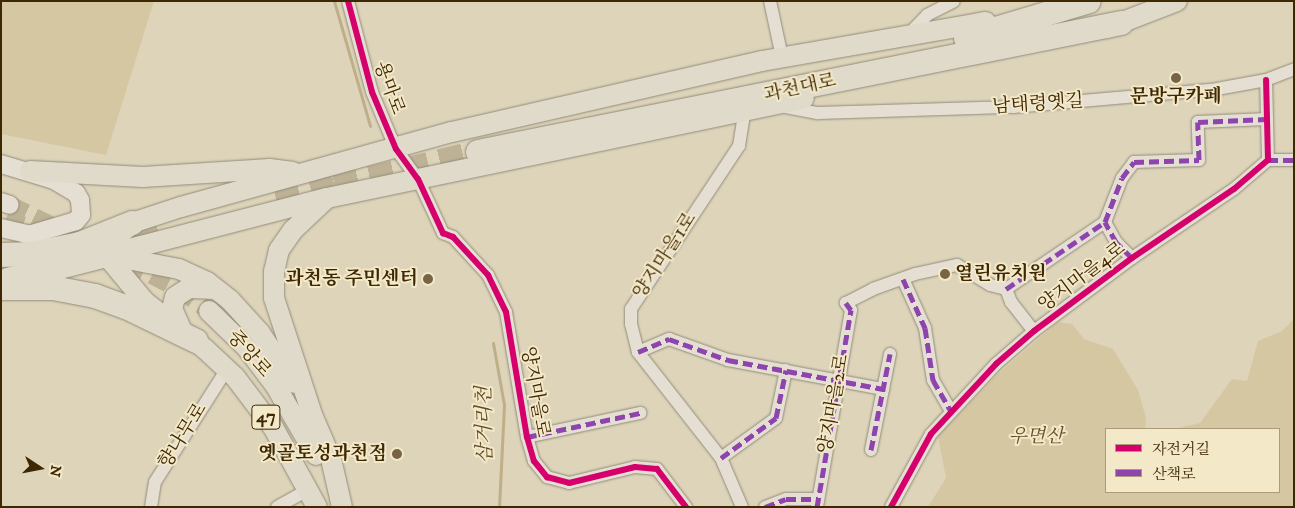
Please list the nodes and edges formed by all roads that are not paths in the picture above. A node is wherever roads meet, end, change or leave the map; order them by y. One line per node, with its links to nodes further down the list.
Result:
1 (348, 1): 15 (street, 용마로)
2 (770, 1): 9 (street)
3 (954, 1): 8 (street)
4 (1074, 1): 8 (main road)
5 (1089, 1): 7 (highway, 과천대로)
6 (1177, 1): 7 (main road)
7 (1121, 23): 12 (main road)
8 (906, 36): 9 (main road)
9 (782, 57): 15 (main road)
10 (1294, 69): 11 (street, 남태령옛길)
11 (1266, 80): 12 (street, 남태령옛길); 14 (street)
12 (782, 103): 13 (main road)
13 (755, 109): 21 (main road); 39 (street, 양지마을1로)
14 (1267, 119): 16 (street); 25 (street)
15 (396, 149): 20 (main road); 21 (street, 용마로)
16 (1268, 160): 17 (street); 31 (street, 양지마을4로)
17 (1294, 160)
18 (1, 164): 19 (street)
19 (30, 171): 20 (main road); 23 (street)
20 (310, 174): 26 (main road)
21 (418, 179): 22 (main road); 48 (street, 양지마을로)
22 (327, 198): 30 (main road); 47 (main road)
23 (82, 210): 27 (street); 28 (street)
24 (4, 214): 27 (street)
25 (1104, 222): 31 (street); 36 (street)
26 (132, 223): 28 (highway); 30 (main road)
27 (28, 235): 28 (street)
28 (80, 244): 29 (highway); 30 (main road)
29 (1, 255)
30 (106, 255): 33 (highway); 35 (main road); 37 (main road)
31 (1132, 258): 38 (street, 양지마을4로)
32 (903, 279): 36 (street); 43 (street, 양지마을2로); 45 (street)
33 (1, 282)
34 (1, 288): 37 (highway, 47)
35 (218, 289): 37 (main road); 47 (main road)
36 (1006, 289): 38 (street)
37 (198, 326): 41 (main road, 47); 51 (main road, 중앙로); 56 (main road, 중앙로)
38 (1034, 331): 45 (street, 양지마을4로)
39 (638, 352): 42 (street); 50 (street, 양지마을1로)
40 (890, 354): 44 (street)
41 (227, 369): 51 (main road, 47); 54 (street, 향나무로)
42 (786, 370): 43 (street); 50 (street)
43 (838, 380): 44 (street); 52 (street, 양지마을2로)
44 (883, 389): 49 (street)
45 (951, 412): 59 (street, 양지마을4로)
46 (640, 413): 48 (street)
47 (313, 417): 56 (main road)
48 (527, 437): 53 (street, 양지마을로)
49 (871, 450)
50 (721, 458): 57 (street, 양지마을1로)
51 (314, 502): 55 (street)
52 (817, 503): 58 (street)
53 (682, 506)
54 (151, 507)
55 (277, 507)
56 (341, 507)
57 (742, 507)
58 (765, 507)
59 (891, 507)

